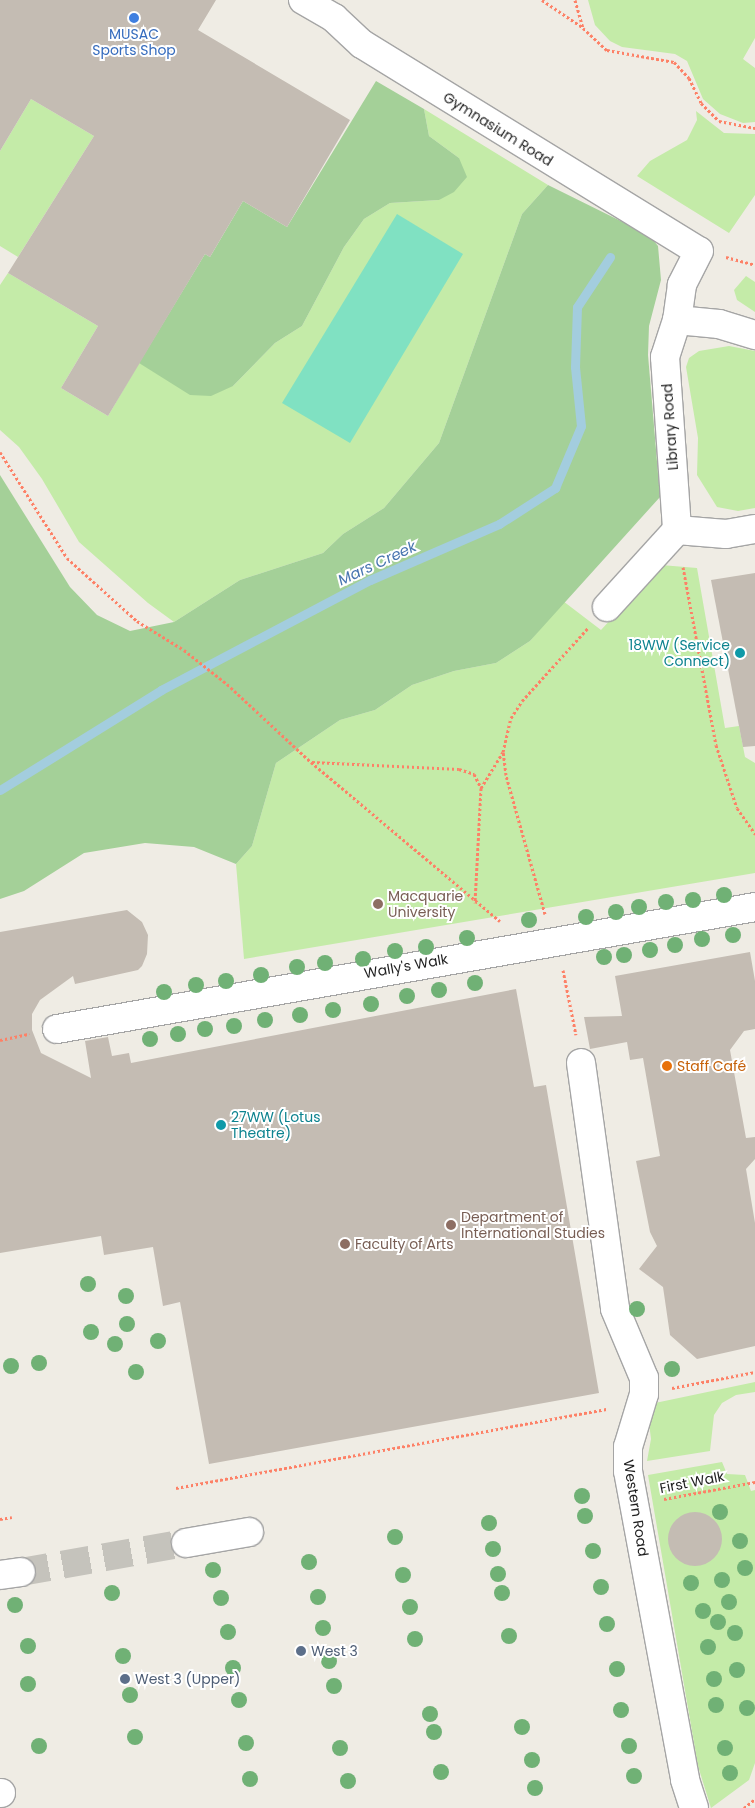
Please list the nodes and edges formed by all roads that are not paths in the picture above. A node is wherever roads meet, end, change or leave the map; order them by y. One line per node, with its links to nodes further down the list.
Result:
1 (302, 0): 2 (street, Gymnasium Road)
2 (699, 251): 3 (street, Library Road)
3 (677, 320): 4 (street); 6 (street, Library Road)
4 (755, 335)
5 (755, 529): 6 (street)
6 (677, 530): 7 (street)
7 (606, 607)
8 (755, 907): 9 (street, Wally's Walk)
9 (57, 1029)
10 (581, 1063): 13 (street, Western Road)
11 (249, 1532): 12 (street)
12 (186, 1543)
13 (694, 1808)

